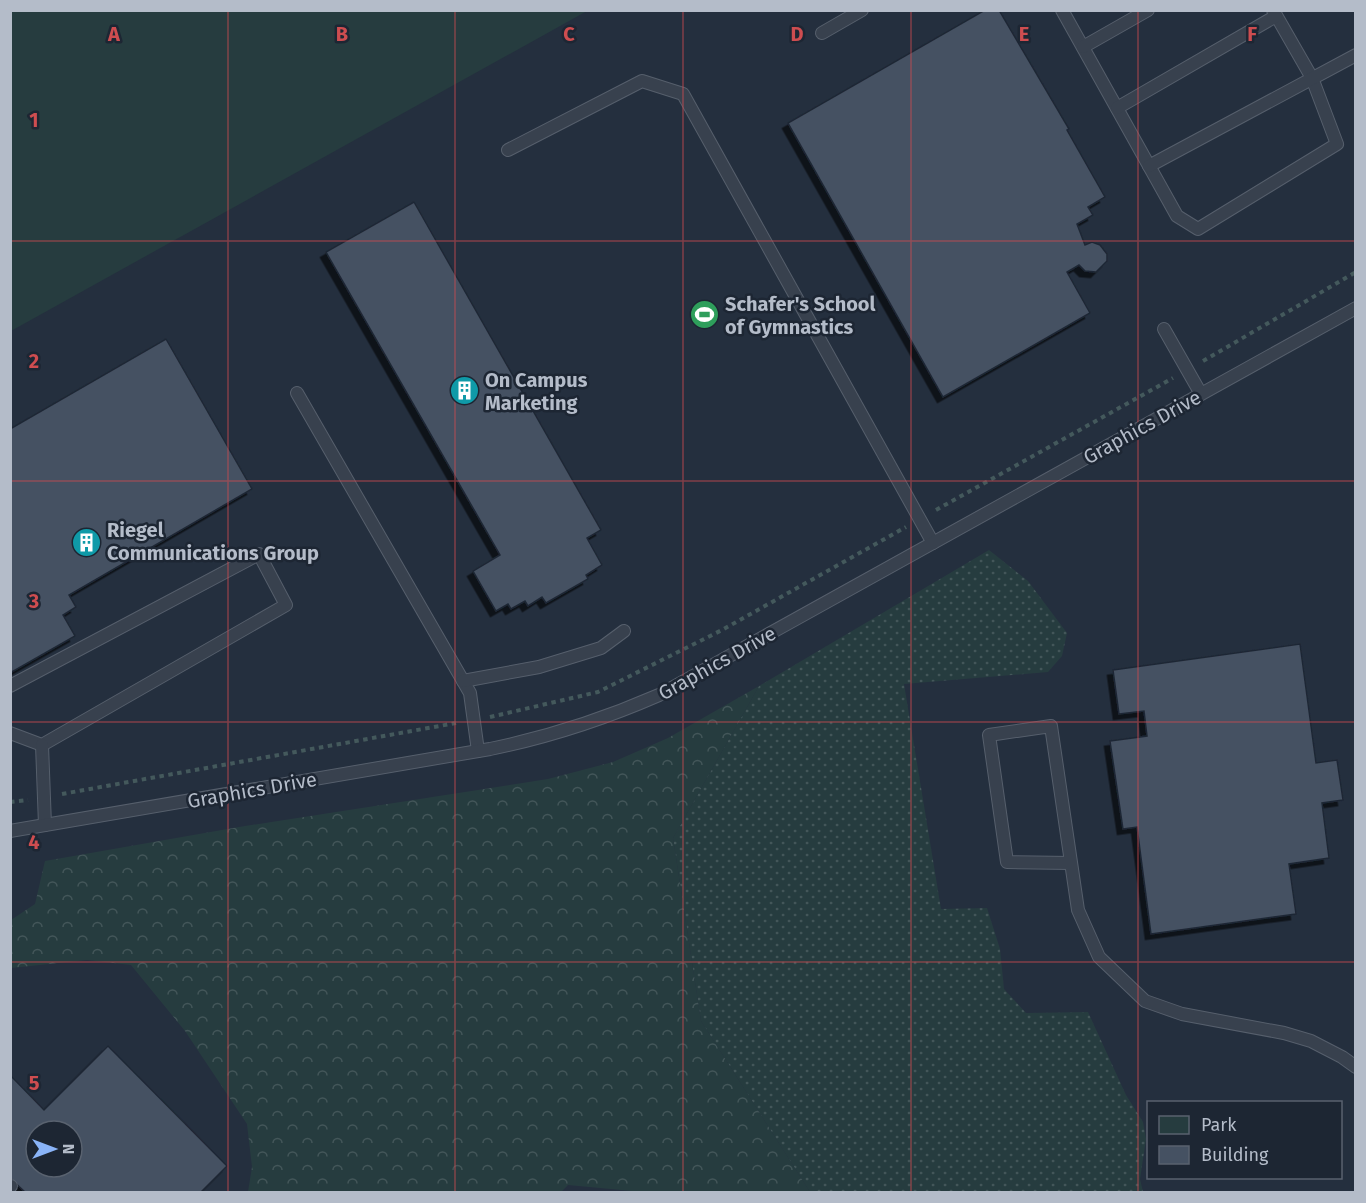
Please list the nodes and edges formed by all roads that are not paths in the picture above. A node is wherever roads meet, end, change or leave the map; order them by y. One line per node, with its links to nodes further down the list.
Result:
1 (862, 10): 5 (lane)
2 (1062, 10): 6 (lane)
3 (1148, 10): 6 (lane)
4 (1275, 13): 8 (lane); 9 (lane)
5 (822, 33)
6 (1083, 47): 9 (lane)
7 (1356, 55): 8 (lane)
8 (1312, 78): 11 (lane); 11 (lane)
9 (1117, 108): 11 (lane)
10 (508, 150): 16 (lane)
11 (1149, 166)
12 (1356, 308): 15 (lane, Graphics Drive)
13 (1164, 329): 15 (lane)
14 (297, 393): 18 (lane)
15 (1201, 394): 16 (lane, Graphics Drive)
16 (933, 543): 22 (lane, Graphics Drive)
17 (624, 631): 18 (lane)
18 (463, 681): 22 (lane)
19 (10, 686): 21 (lane)
20 (10, 733): 21 (lane)
21 (42, 745): 23 (lane)
22 (478, 751): 23 (lane, Graphics Drive)
23 (45, 825): 24 (lane, Graphics Drive)
24 (10, 831)
25 (1071, 863): 25 (lane); 26 (lane)
26 (1356, 1067)

